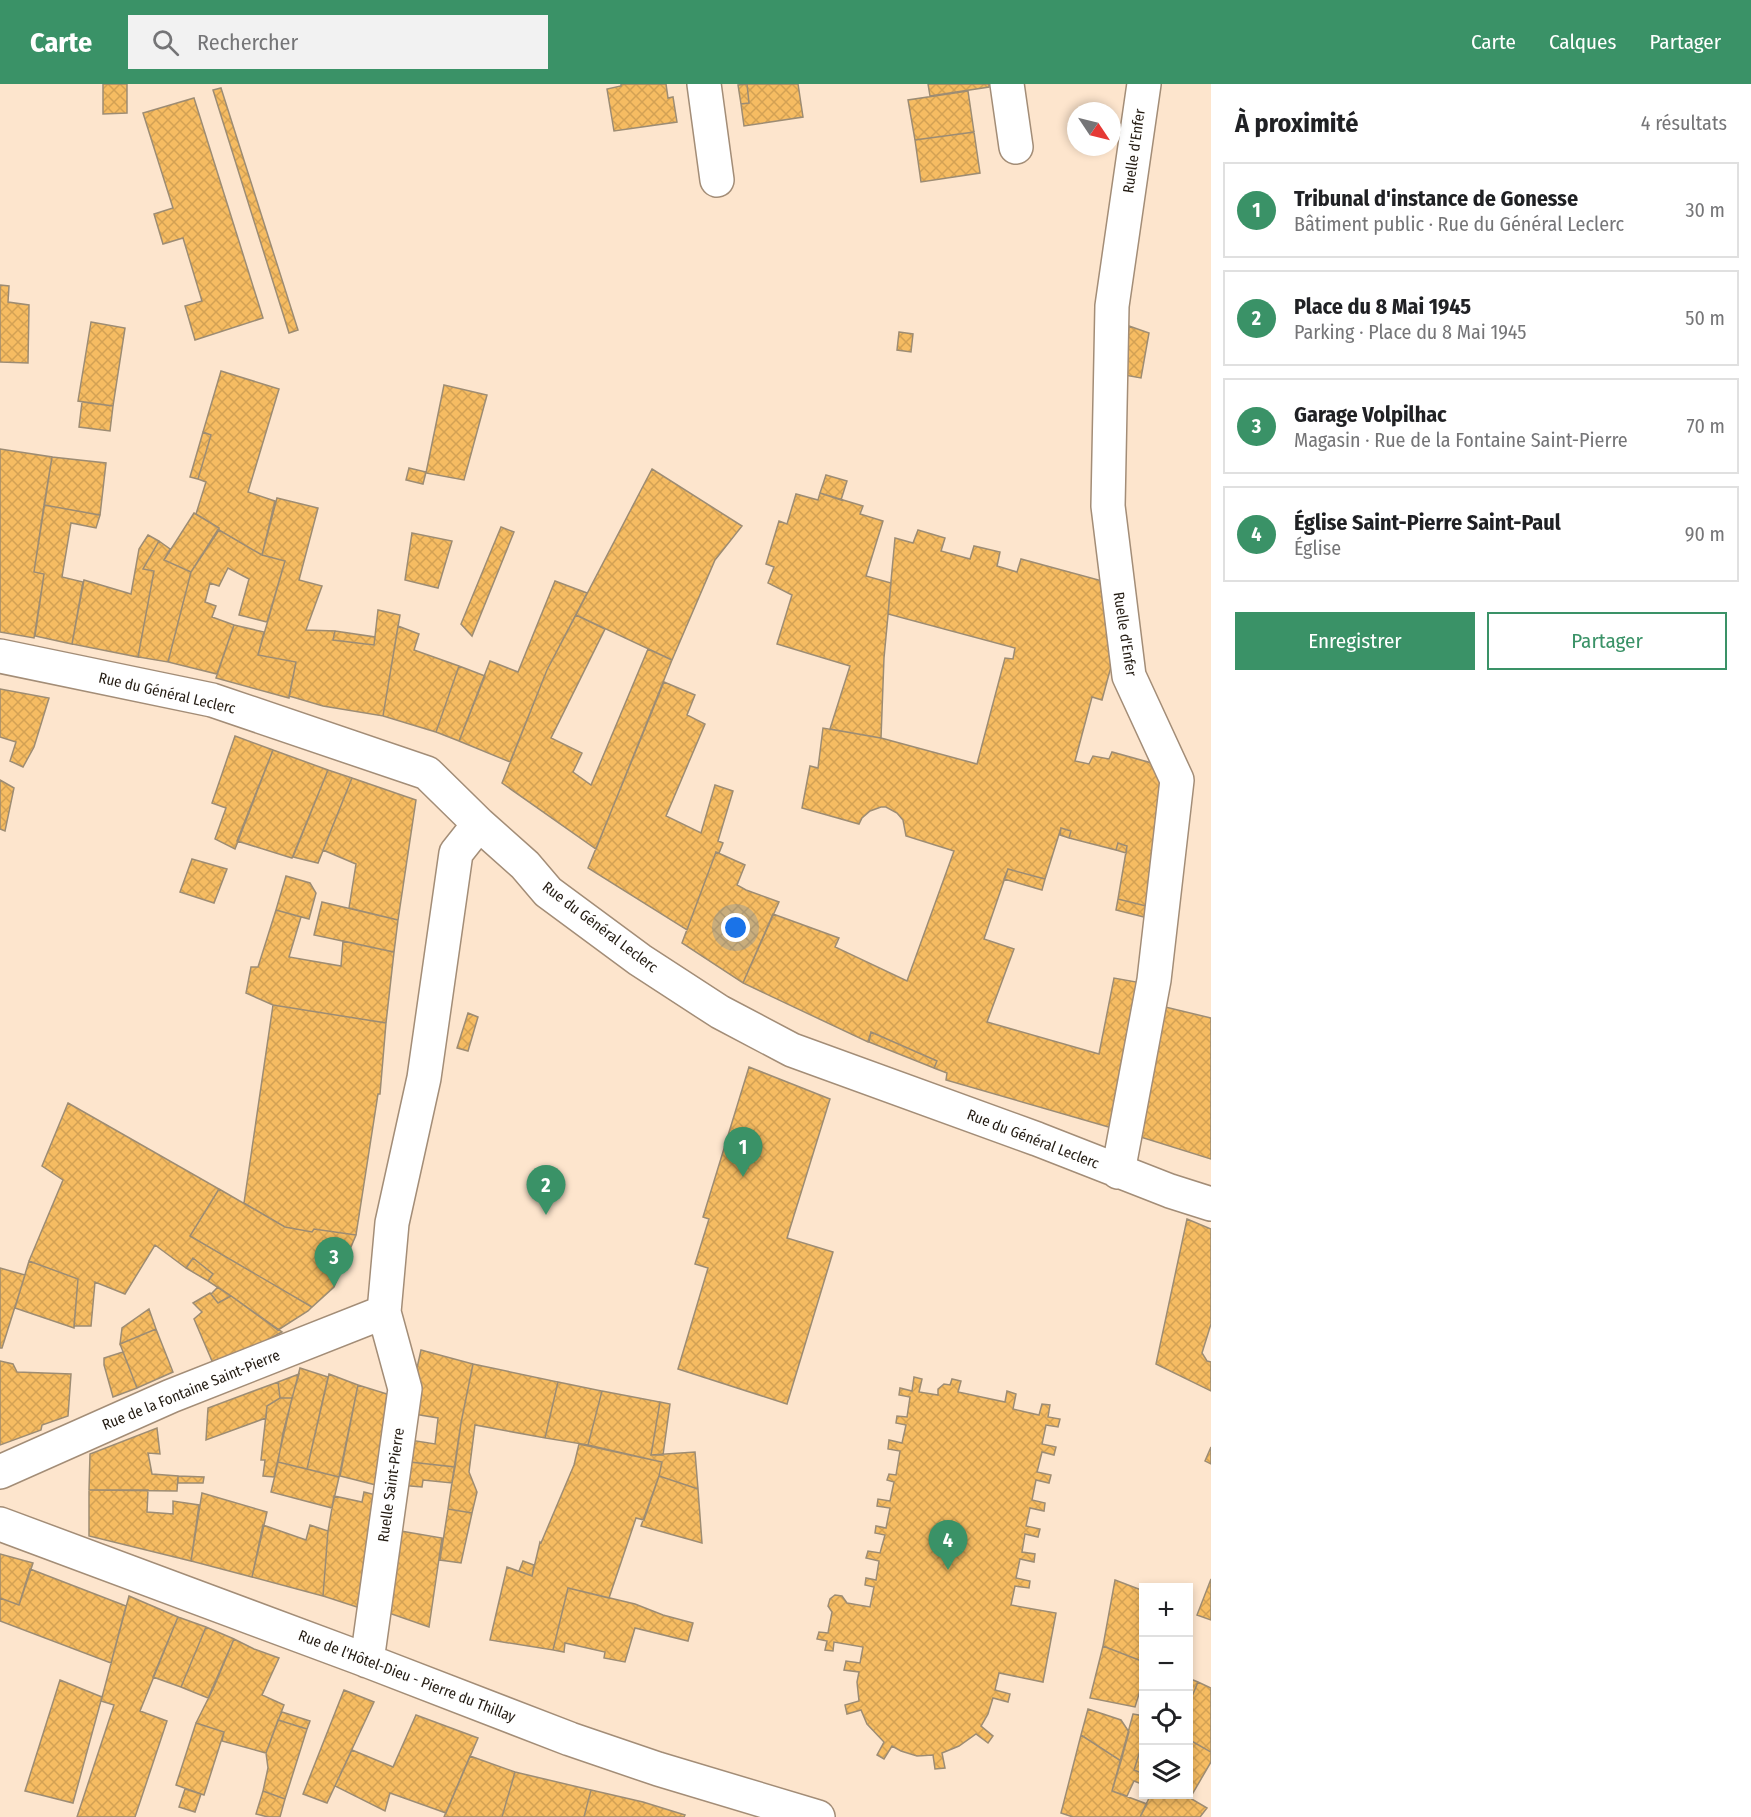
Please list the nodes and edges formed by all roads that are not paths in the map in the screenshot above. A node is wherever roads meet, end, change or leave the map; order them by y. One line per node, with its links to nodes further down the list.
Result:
1 (704, 84): 5 (street)
2 (1006, 84): 4 (street)
3 (1144, 84): 8 (street, Ruelle d'Enfer)
4 (1016, 147)
5 (717, 180)
6 (0, 656): 7 (street, Rue du Général Leclerc)
7 (479, 824): 8 (street, Rue du Général Leclerc); 10 (street)
8 (1118, 1172): 9 (street, Rue du Général Leclerc)
9 (1211, 1204)
10 (384, 1312): 11 (street, Rue de la Fontaine Saint-Pierre); 13 (street, Ruelle Saint-Pierre)
11 (0, 1472)
12 (0, 1524): 13 (street, Rue de l'Hôtel-Dieu - Pierre du Thillay)
13 (367, 1660): 14 (street, Rue de l'Hôtel-Dieu - Pierre du Thillay)
14 (818, 1817)

